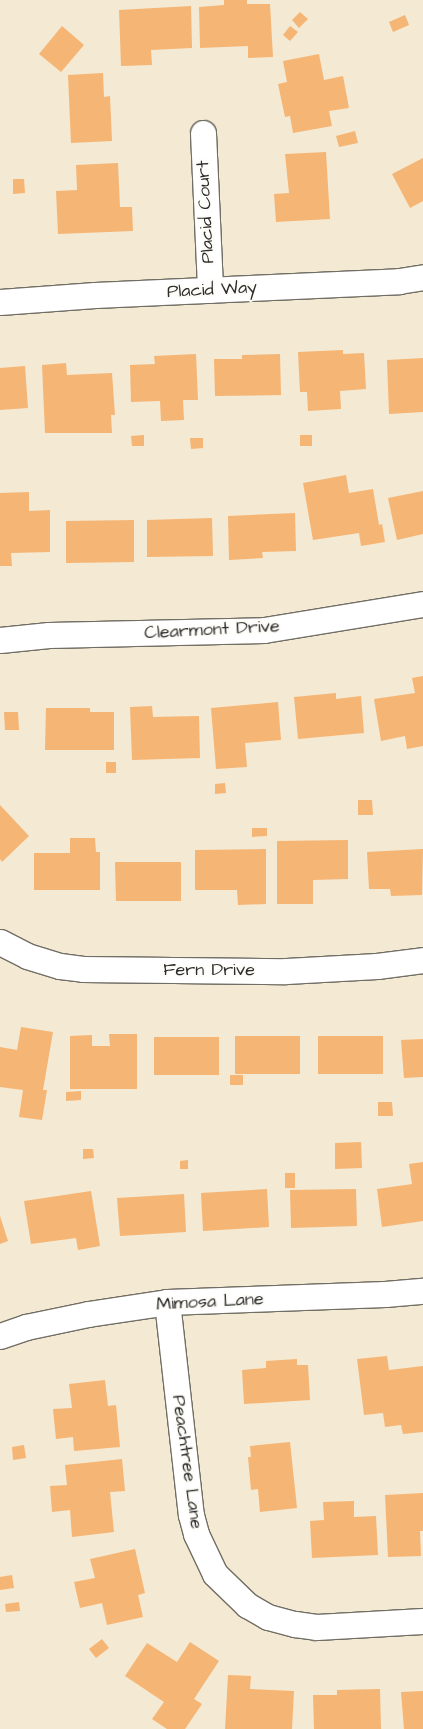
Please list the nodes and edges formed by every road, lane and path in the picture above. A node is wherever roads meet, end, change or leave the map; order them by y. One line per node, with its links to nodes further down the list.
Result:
1 (203, 133): 3 (street, Placid Court)
2 (423, 277): 3 (street, Placid Way)
3 (210, 290): 4 (street, Placid Way)
4 (0, 302)
5 (423, 604): 6 (street, Clearmont Drive)
6 (0, 640)
7 (0, 942): 8 (street, Fern Drive)
8 (423, 960)
9 (423, 1290): 10 (street, Mimosa Lane)
10 (167, 1302): 11 (street, Mimosa Lane); 12 (street, Peachtree Lane)
11 (0, 1336)
12 (423, 1621)

